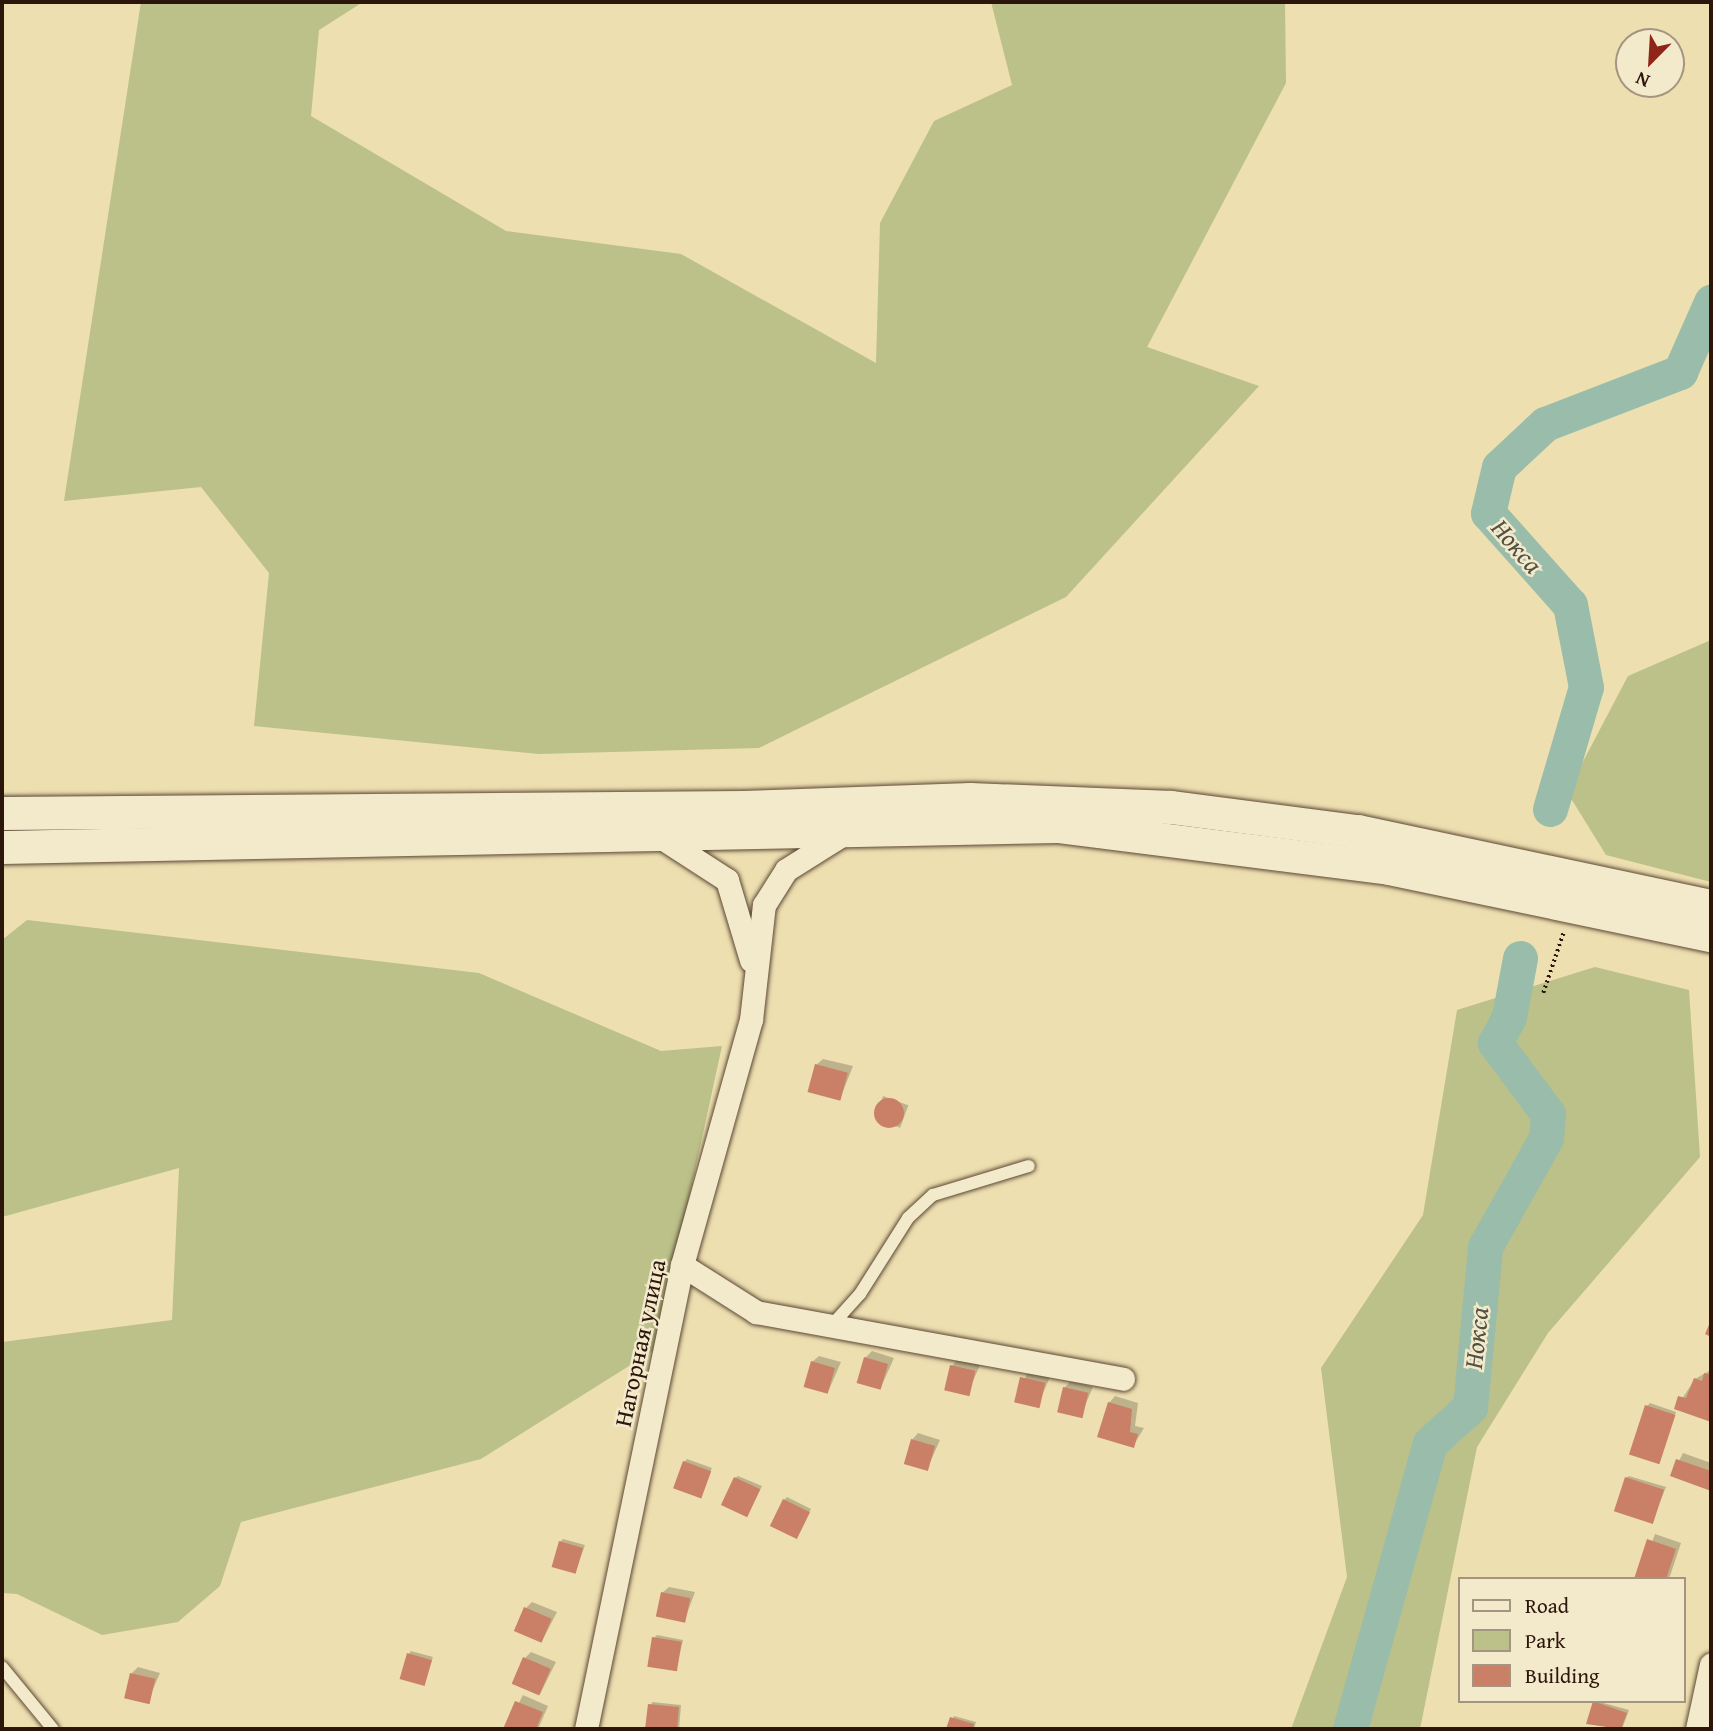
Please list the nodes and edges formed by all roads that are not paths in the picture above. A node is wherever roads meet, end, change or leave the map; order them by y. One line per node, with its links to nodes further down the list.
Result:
1 (2, 813): 5 (main road)
2 (653, 832): 3 (main road); 4 (main road); 7 (street)
3 (847, 832): 6 (main road); 7 (street)
4 (2, 847)
5 (1711, 906)
6 (1711, 935)
7 (753, 970): 9 (street, Нагорная улица)
8 (1028, 1166): 10 (lane)
9 (682, 1265): 10 (street); 15 (street, Нагорная улица)
10 (832, 1325): 11 (street)
11 (1123, 1379)
12 (1711, 1664): 16 (street)
13 (2, 1667): 14 (lane)
14 (56, 1729)
15 (586, 1729)
16 (1697, 1729)

